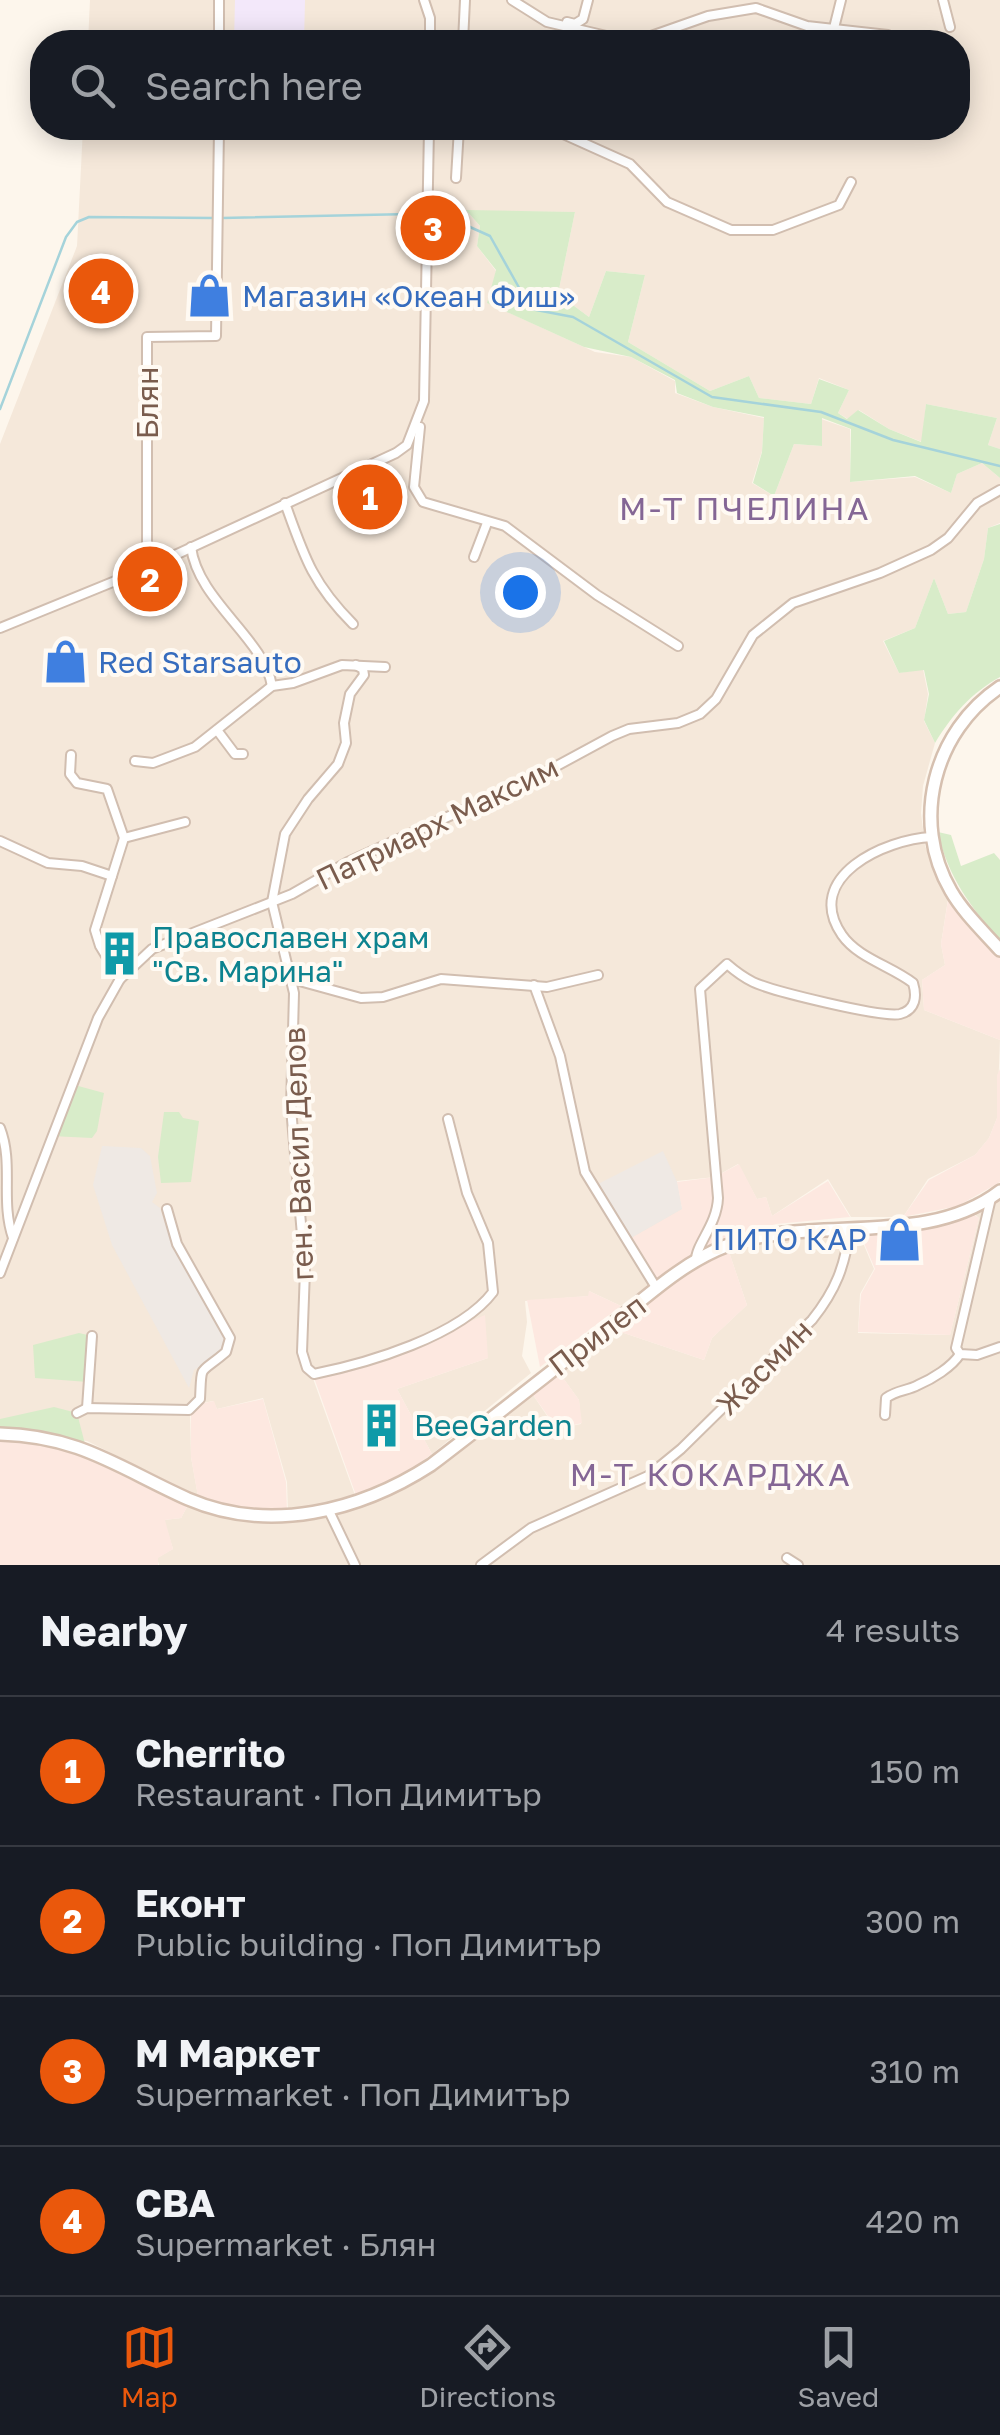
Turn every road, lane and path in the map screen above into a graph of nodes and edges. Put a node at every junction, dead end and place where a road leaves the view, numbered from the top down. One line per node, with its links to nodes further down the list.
1 (219, 0): 11 (street)
2 (424, 0): 12 (street)
3 (465, 0): 13 (street)
4 (512, 0): 8 (street)
5 (588, 0): 8 (street)
6 (841, 0): 10 (street)
7 (943, 0): 9 (street)
8 (557, 24): 14 (street)
9 (950, 27)
10 (834, 28): 15 (street); 16 (street)
11 (219, 30)
12 (430, 30)
13 (464, 30)
14 (582, 30)
15 (672, 30)
16 (849, 30)
17 (220, 140): 29 (street, Блян)
18 (429, 140): 23 (street)
19 (458, 140): 21 (street)
20 (577, 140): 22 (street)
21 (456, 178)
22 (851, 182)
23 (424, 401): 25 (street); 26 (street)
24 (1000, 490): 46 (street, Патриарх Максим)
25 (285, 503): 27 (street); 30 (street)
26 (487, 522): 28 (street); 32 (street)
27 (191, 548): 29 (street); 35 (street)
28 (474, 557)
29 (147, 568): 31 (street)
30 (353, 624)
31 (0, 628)
32 (678, 646)
33 (356, 665): 34 (street); 35 (street); 46 (street, ген. Васил Делов)
34 (385, 668)
35 (272, 686): 37 (street)
36 (1000, 687): 42 (street)
37 (216, 730): 38 (street); 40 (street)
38 (243, 754)
39 (71, 755): 43 (street)
40 (134, 761)
41 (186, 822): 43 (street)
42 (932, 837): 47 (street); 58 (street)
43 (124, 838): 45 (street)
44 (0, 841): 45 (street)
45 (112, 876): 49 (street)
46 (272, 902): 49 (street, Патриарх Максим); 50 (street, ген. Васил Делов)
47 (1000, 950)
48 (598, 975): 51 (street)
49 (120, 979): 57 (street, Патриарх Максим)
50 (292, 979): 51 (street); 52 (street, ген. Васил Делов)
51 (534, 984): 60 (street)
52 (448, 1119)
53 (0, 1128): 57 (street)
54 (996, 1194): 56 (street, Прилеп); 63 (street)
55 (168, 1209): 64 (street)
56 (850, 1228): 58 (street, Прилеп); 71 (street, Жасмин)
57 (13, 1238): 59 (street, Патриарх Максим)
58 (696, 1260): 60 (street, Прилеп)
59 (0, 1273)
60 (656, 1290): 68 (street, Прилеп)
61 (92, 1336): 64 (street)
62 (1000, 1347): 63 (street)
63 (960, 1354): 66 (street)
64 (86, 1408): 65 (street)
65 (77, 1412)
66 (885, 1415)
67 (0, 1434): 68 (street, Прилеп)
68 (330, 1510): 70 (street)
69 (786, 1558): 72 (street)
70 (355, 1565)
71 (481, 1565)
72 (798, 1565)

